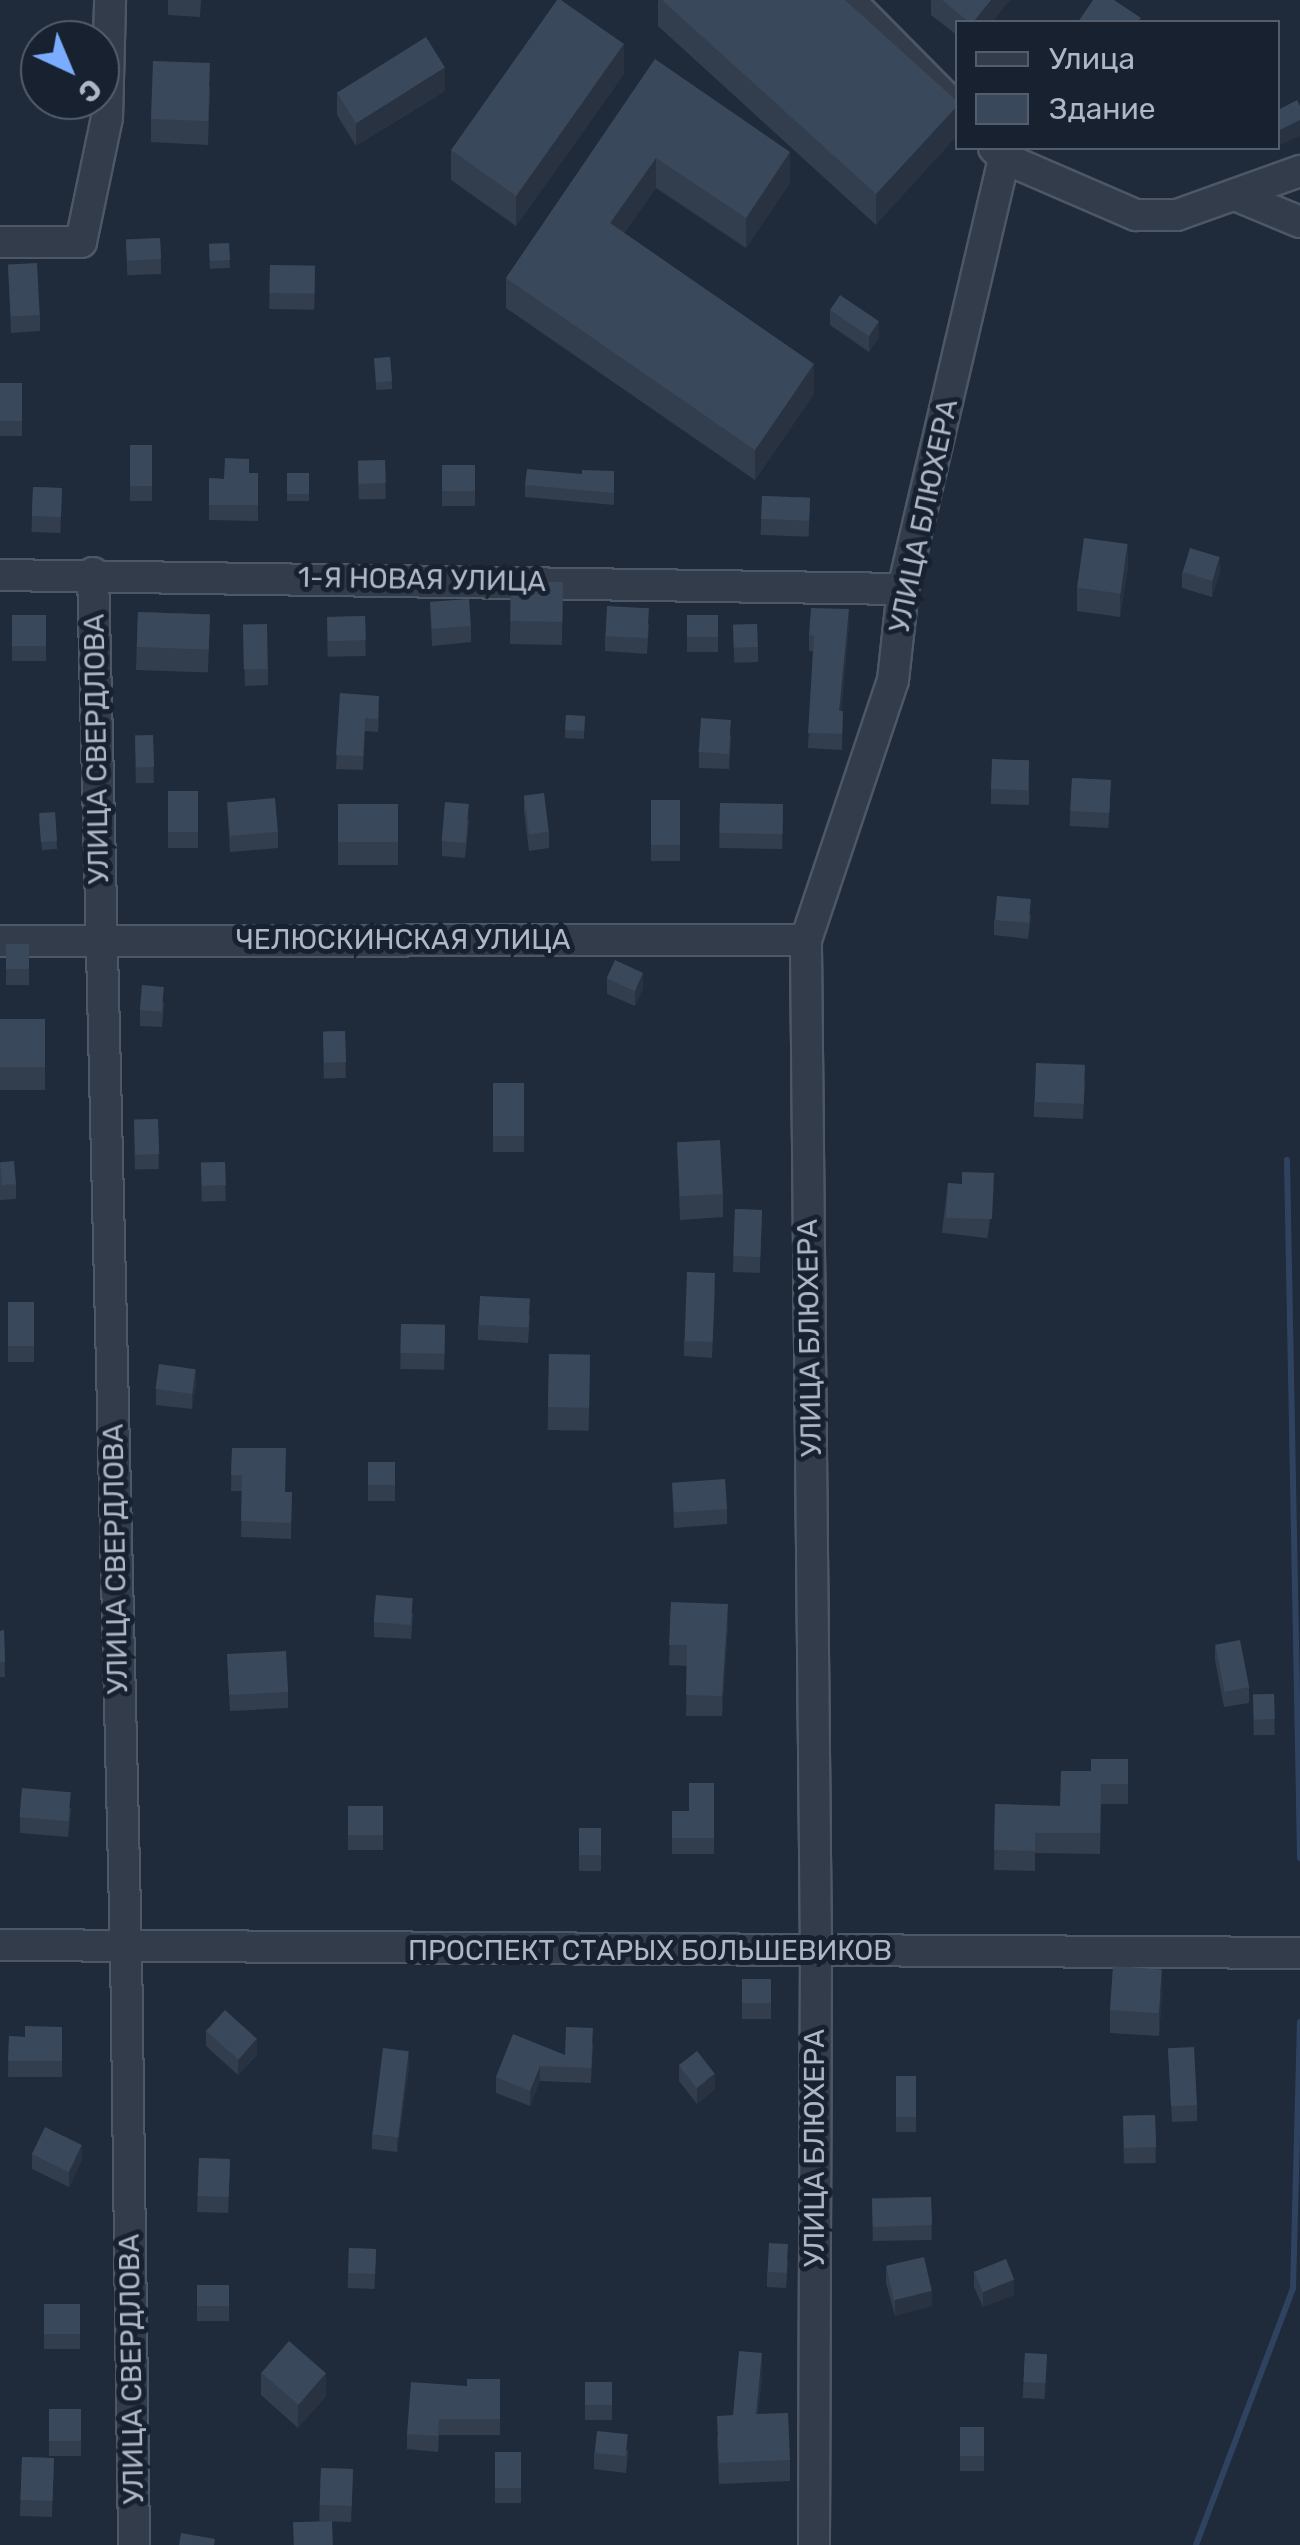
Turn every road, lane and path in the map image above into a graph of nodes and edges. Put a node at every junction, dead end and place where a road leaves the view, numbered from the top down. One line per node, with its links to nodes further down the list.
1 (110, 0): 8 (street)
2 (849, 0): 3 (street)
3 (955, 107)
4 (999, 153): 6 (street); 11 (street, УЛИЦА БЛЮХЕРА)
5 (1300, 170): 6 (street)
6 (1234, 195): 7 (street)
7 (1300, 222)
8 (0, 242)
9 (93, 574): 10 (street, 1-Я НОВАЯ УЛИЦА); 11 (street, 1-Я НОВАЯ УЛИЦА); 12 (street, УЛИЦА СВЕРДЛОВА)
10 (0, 575)
11 (903, 588): 13 (street, УЛИЦА БЛЮХЕРА)
12 (101, 940): 13 (street, ЧЕЛЮСКИНСКАЯ УЛИЦА); 14 (street, ЧЕЛЮСКИНСКАЯ УЛИЦА); 16 (street, УЛИЦА СВЕРДЛОВА)
13 (806, 940): 17 (street, УЛИЦА БЛЮХЕРА)
14 (0, 941)
15 (0, 1945): 16 (street, ПРОСПЕКТ СТАРЫХ БОЛЬШЕВИКОВ)
16 (126, 1948): 17 (street, ПРОСПЕКТ СТАРЫХ БОЛЬШЕВИКОВ); 19 (street, УЛИЦА СВЕРДЛОВА)
17 (816, 1952): 18 (street, ПРОСПЕКТ СТАРЫХ БОЛЬШЕВИКОВ); 20 (street, УЛИЦА БЛЮХЕРА)
18 (1299, 1953)
19 (134, 2545)
20 (814, 2545)

